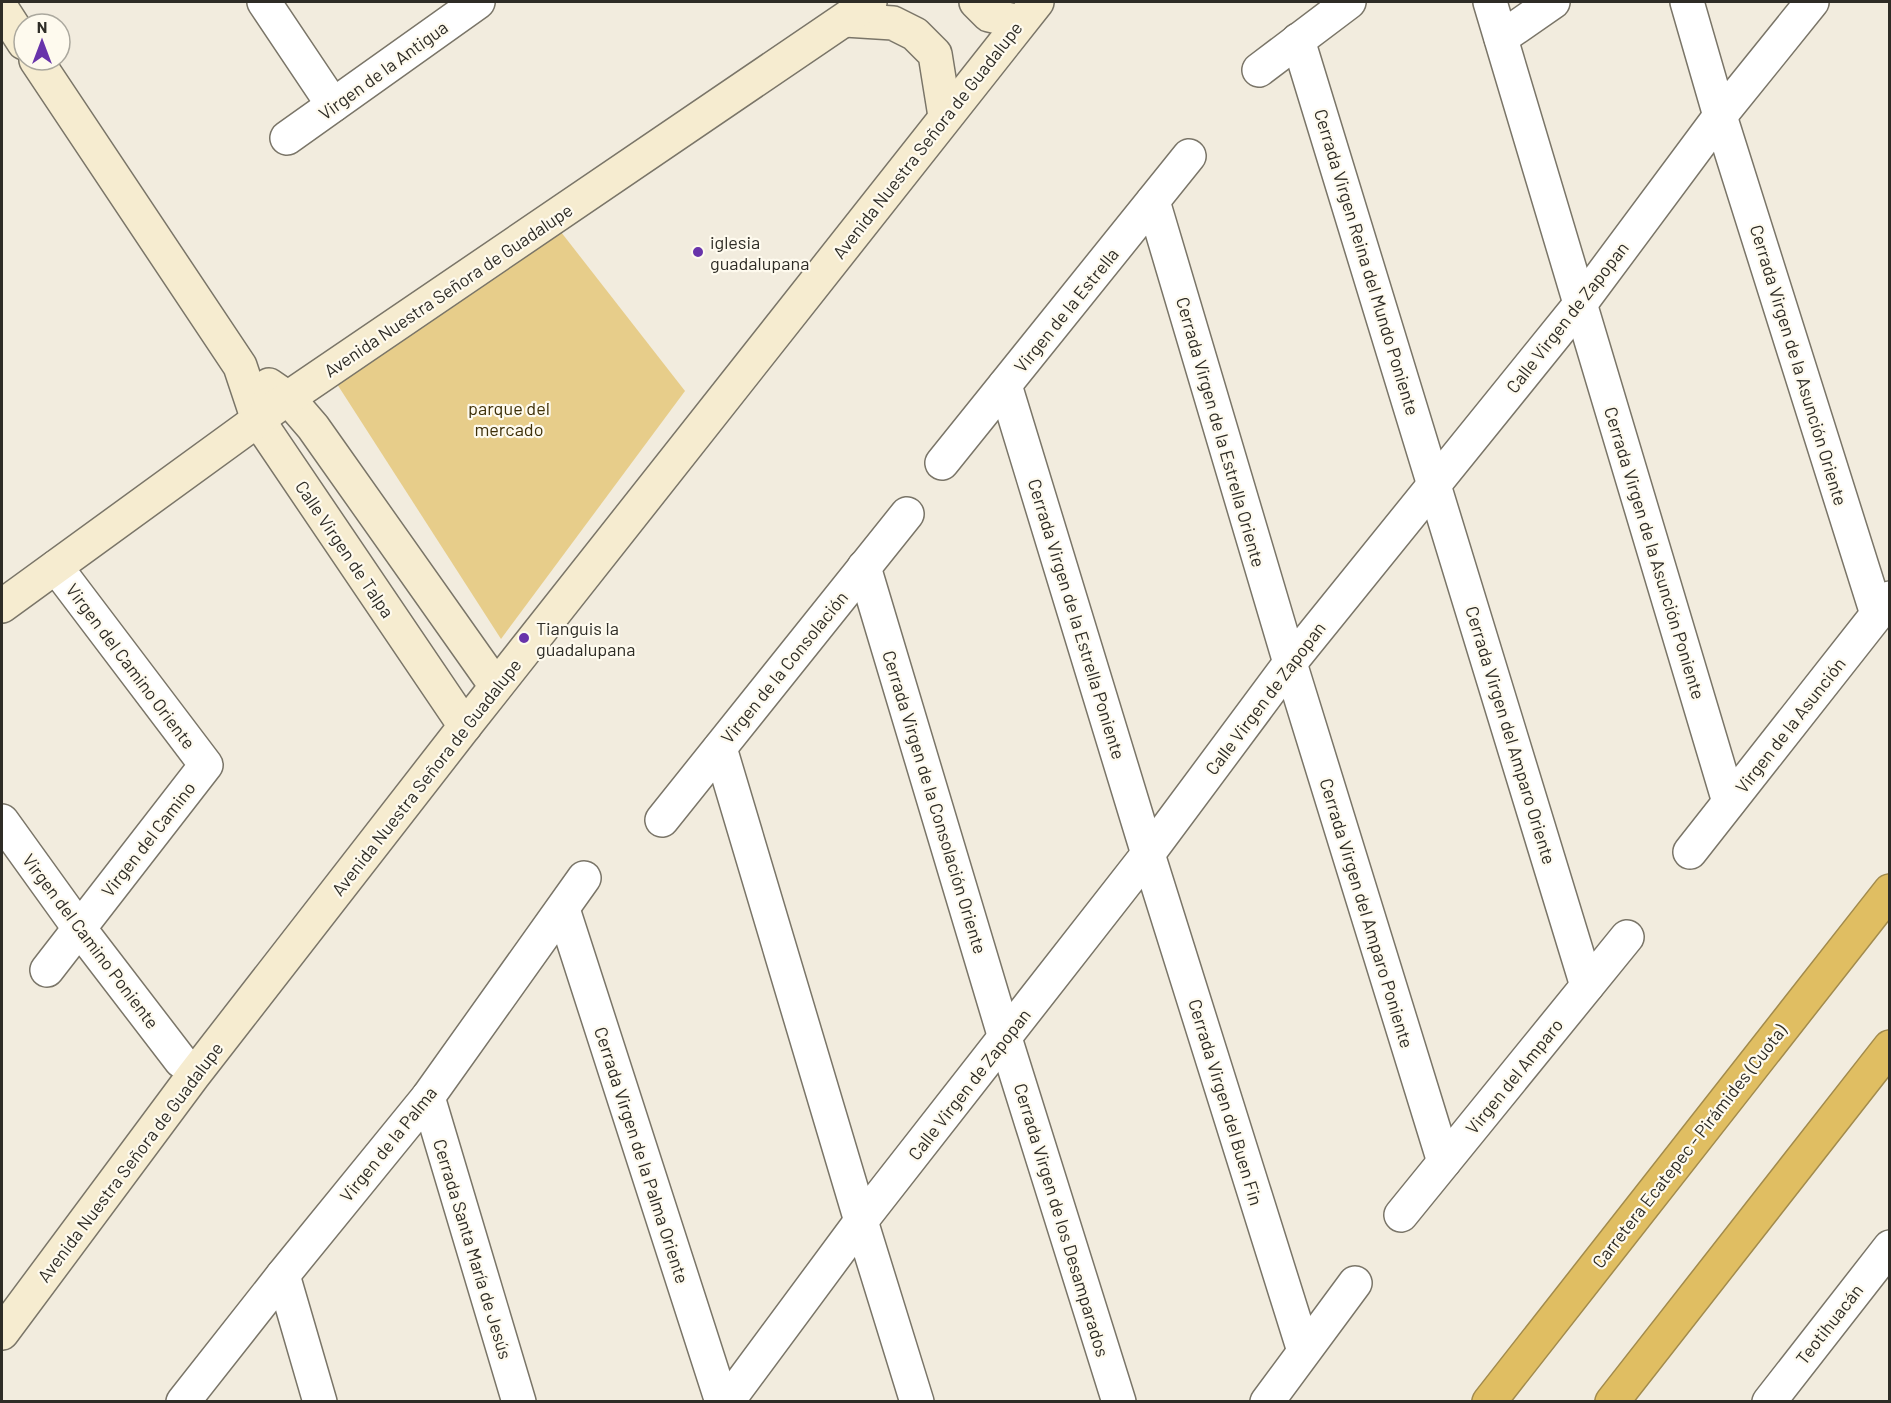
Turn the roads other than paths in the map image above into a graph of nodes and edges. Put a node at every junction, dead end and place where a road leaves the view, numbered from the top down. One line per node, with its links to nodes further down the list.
1 (264, 2): 17 (street)
2 (478, 2): 17 (street, Virgen de la Antigua)
3 (976, 2): 11 (street)
4 (1349, 2): 14 (street)
5 (1490, 2): 13 (street, Cerrada Virgen de la Asunción Poniente)
6 (1553, 2): 13 (street)
7 (1687, 2): 19 (street, Cerrada Virgen de la Asunción Oriente)
8 (1812, 2): 19 (street, Calle Virgen de Zapopan)
9 (2, 9): 12 (street)
10 (857, 11): 18 (street); 26 (street, Avenida Nuestra Señora de Guadalupe)
11 (1028, 12): 18 (street, Avenida Nuestra Señora de Guadalupe)
12 (12, 24)
13 (1501, 38): 23 (street, Cerrada Virgen de la Asunción Poniente)
14 (1298, 40): 15 (street); 29 (street, Cerrada Virgen Reina del Mundo Poniente)
15 (1259, 70)
16 (44, 72): 24 (street, Calle Virgen de Talpa)
17 (333, 105): 20 (street, Virgen de la Antigua)
18 (945, 116): 36 (street, Avenida Nuestra Señora de Guadalupe)
19 (1720, 116): 23 (street, Calle Virgen de Zapopan); 34 (street, Cerrada Virgen de la Asunción Oriente)
20 (287, 138)
21 (1189, 156): 22 (street, Virgen de la Estrella)
22 (1153, 201): 25 (street, Virgen de la Estrella); 35 (street, Cerrada Virgen de la Estrella Oriente)
23 (1581, 303): 29 (street, Calle Virgen de Zapopan); 40 (street, Cerrada Virgen de la Asunción Poniente)
24 (240, 366): 26 (street, Calle Virgen de Talpa); 27 (street, Calle Virgen de Talpa)
25 (1005, 385): 28 (street, Virgen de la Estrella); 44 (street, Cerrada Virgen de la Estrella Poniente)
26 (288, 398): 27 (street, Avenida Nuestra Señora de Guadalupe); 36 (street, Calle Virgen de Talpa)
27 (258, 420): 31 (street, Avenida Nuestra Señora de Guadalupe); 37 (street, Calle Virgen de Talpa)
28 (942, 463)
29 (1435, 485): 35 (street, Calle Virgen de Zapopan); 51 (street, Cerrada Virgen del Amparo Oriente)
30 (907, 513): 32 (street, Virgen de la Consolación)
31 (56, 567): 33 (street, Avenida Nuestra Señora de Guadalupe); 39 (street, Virgen del Camino Oriente)
32 (864, 567): 38 (street, Virgen de la Consolación); 52 (street, Cerrada Virgen de la Consolación Oriente)
33 (2, 606)
34 (1883, 606): 40 (street, Virgen de la Asunción)
35 (1290, 663): 44 (street, Calle Virgen de Zapopan); 56 (street, Cerrada Virgen del Amparo Poniente)
36 (496, 686): 37 (street, Avenida Nuestra Señora de Guadalupe)
37 (465, 726): 62 (street, Avenida Nuestra Señora de Guadalupe)
38 (720, 748): 41 (street, Virgen de la Consolación); 58 (street)
39 (206, 765): 48 (street, Virgen del Camino)
40 (1729, 802): 43 (street, Virgen de la Asunción)
41 (662, 820)
42 (2, 821): 48 (street, Virgen del Camino Poniente)
43 (1690, 852)
44 (1148, 854): 52 (street, Calle Virgen de Zapopan); 63 (street, Cerrada Virgen del Buen Fin)
45 (584, 878): 47 (street, Virgen de la Palma)
46 (1890, 891): 72 (highway, Carretera Ecatepec - Pirámides (Cuota))
47 (563, 909): 55 (street, Virgen de la Palma); 67 (street, Cerrada Virgen de la Palma Oriente)
48 (79, 928): 50 (street, Virgen del Camino); 54 (street, Virgen del Camino Poniente)
49 (1627, 938): 51 (street, Virgen del Amparo)
50 (46, 970)
51 (1587, 986): 56 (street, Virgen del Amparo)
52 (1005, 1038): 58 (street, Calle Virgen de Zapopan); 70 (street, Cerrada Virgen de los Desamparados)
53 (1890, 1047): 73 (highway)
54 (182, 1061)
55 (428, 1097): 60 (street, Virgen de la Palma); 66 (street, Cerrada Santa María de Jesús)
56 (1444, 1162): 57 (street, Virgen del Amparo)
57 (1401, 1215)
58 (861, 1221): 68 (street, Calle Virgen de Zapopan); 69 (street)
59 (1890, 1247): 74 (street, Teotihuacán)
60 (283, 1275): 64 (street, Virgen de la Palma); 65 (street)
61 (1355, 1283): 63 (street)
62 (2, 1333)
63 (1304, 1351): 71 (street)
64 (183, 1401)
65 (320, 1401)
66 (519, 1401)
67 (722, 1401)
68 (727, 1401)
69 (917, 1401)
70 (1119, 1401)
71 (1267, 1401)
72 (1489, 1401)
73 (1612, 1401)
74 (1769, 1401)

